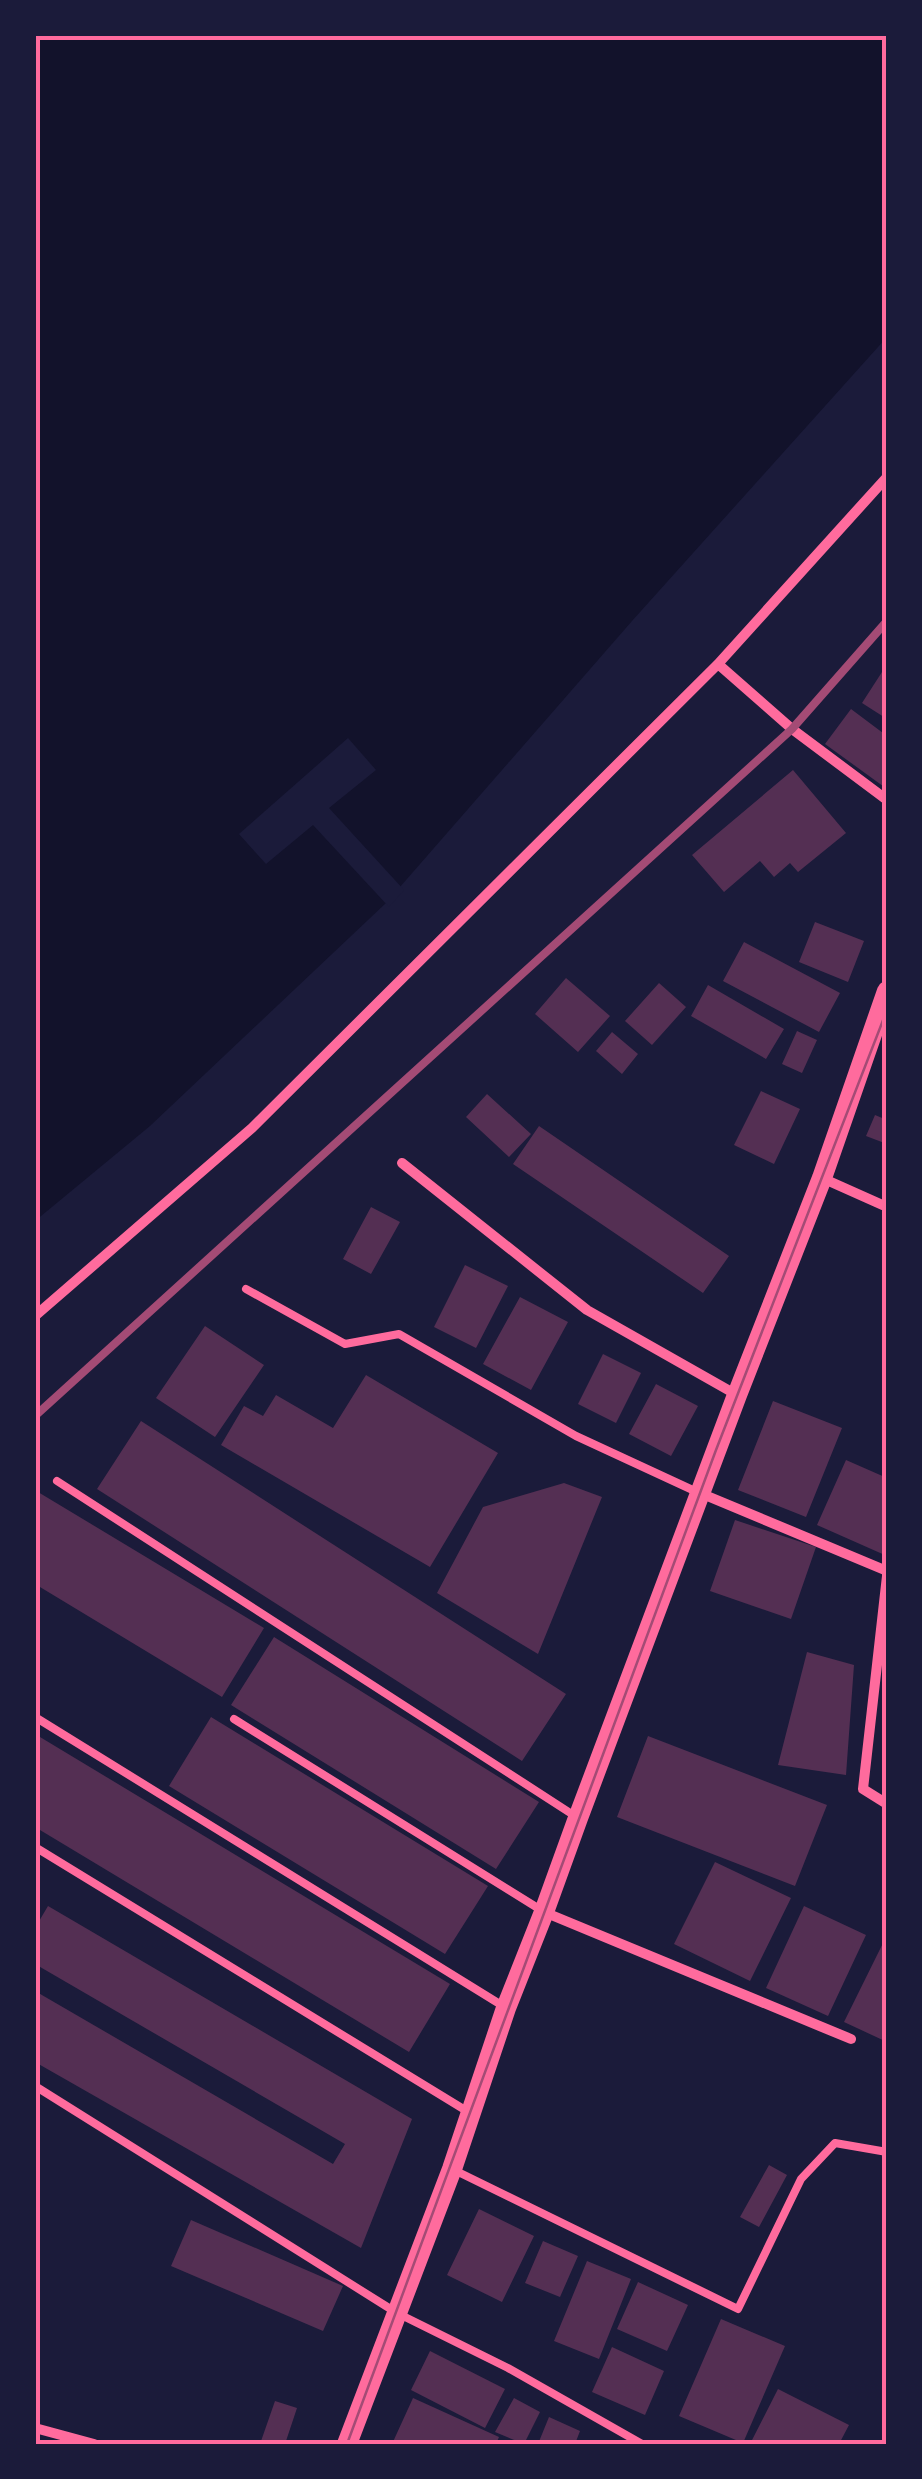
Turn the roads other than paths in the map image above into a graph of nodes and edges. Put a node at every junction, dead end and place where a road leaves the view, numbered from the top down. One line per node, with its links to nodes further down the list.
1 (887, 477): 2 (street)
2 (718, 664): 3 (street); 9 (street)
3 (887, 800)
4 (887, 991): 6 (main road)
5 (402, 1163): 10 (street)
6 (822, 1178): 7 (street); 10 (main road)
7 (887, 1207)
8 (246, 1290): 12 (lane)
9 (35, 1316)
10 (737, 1395): 12 (main road)
11 (58, 1481): 17 (lane)
12 (700, 1493): 13 (street); 17 (main road)
13 (887, 1574): 16 (street)
14 (35, 1716): 20 (lane)
15 (234, 1720): 19 (lane)
16 (887, 1804)
17 (578, 1818): 19 (main road)
18 (35, 1847): 23 (lane)
19 (544, 1912): 20 (main road); 21 (street)
20 (506, 2008): 23 (main road)
21 (851, 2039)
22 (35, 2086): 26 (lane)
23 (470, 2113): 25 (main road)
24 (887, 2152): 25 (lane)
25 (452, 2169): 26 (main road)
26 (397, 2312): 30 (main road); 31 (lane)
27 (35, 2428): 28 (street)
28 (54, 2438): 29 (street)
29 (94, 2444)
30 (347, 2444)
31 (642, 2444)

